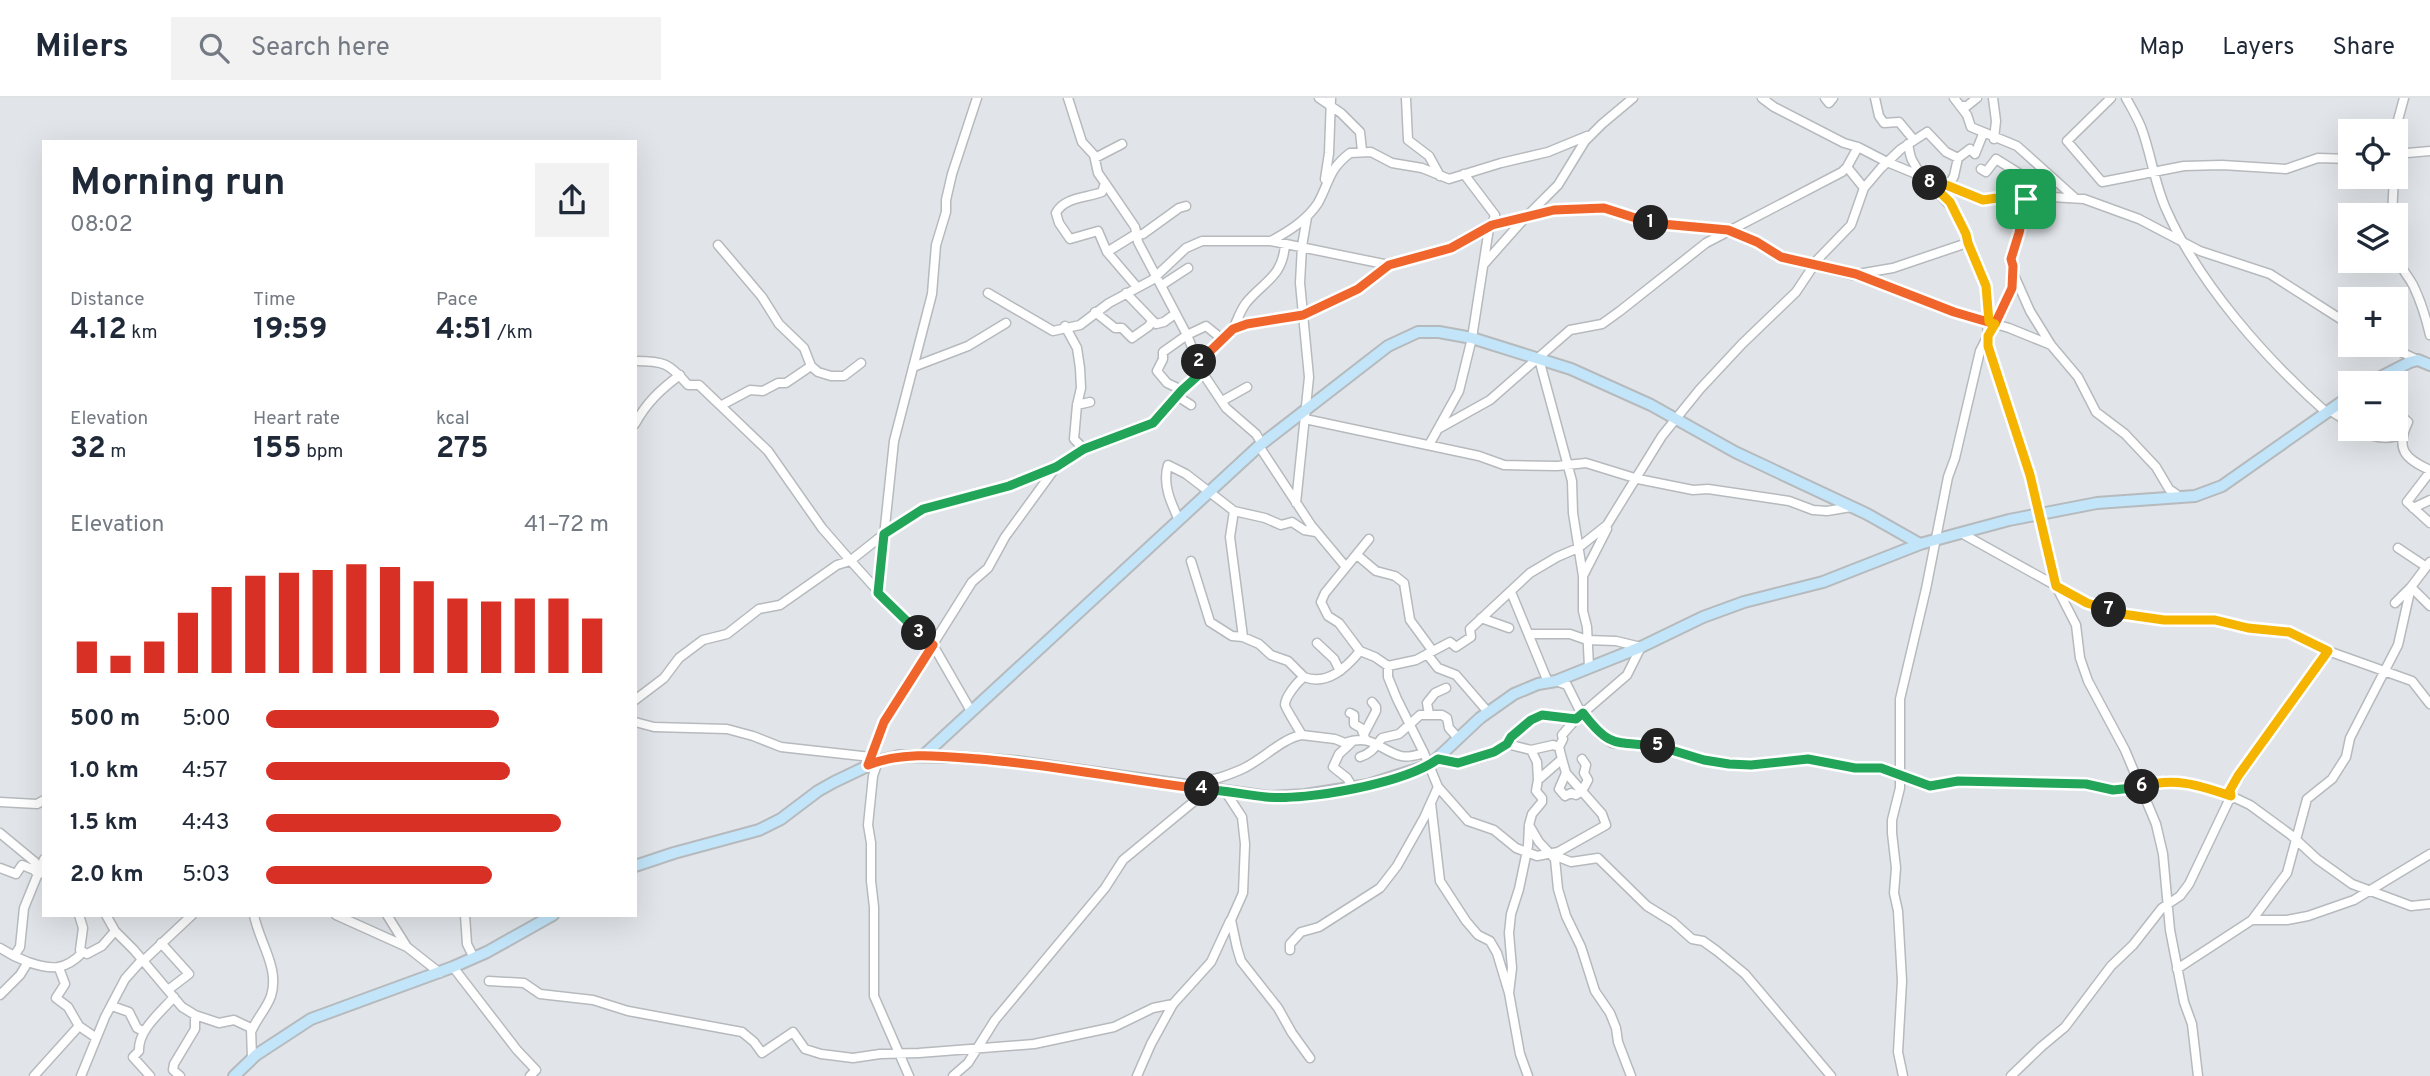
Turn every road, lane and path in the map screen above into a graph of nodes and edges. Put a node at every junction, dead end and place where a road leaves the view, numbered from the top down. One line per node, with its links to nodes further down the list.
1 (977, 98): 91 (street)
2 (1068, 98): 27 (street)
3 (1319, 98): 15 (street)
4 (1406, 98): 36 (street)
5 (1633, 98): 18 (street)
6 (1762, 98): 23 (street)
7 (1825, 98): 8 (street)
8 (1833, 98)
9 (1875, 98): 21 (street)
10 (1977, 98): 16 (street)
11 (1993, 98): 20 (street)
12 (2111, 98): 34 (street)
13 (2126, 98): 34 (street)
14 (2404, 98): 17 (street)
15 (1331, 102): 24 (street); 42 (street)
16 (1957, 102): 19 (street)
17 (2398, 119)
18 (1593, 133): 35 (street); 47 (street)
19 (1983, 134): 20 (street); 28 (street)
20 (1994, 139): 33 (street)
21 (1911, 142): 28 (street); 30 (street); 37 (street)
22 (1122, 144): 27 (street)
23 (1858, 147): 30 (street); 31 (street)
24 (1362, 151): 36 (street); 42 (street)
25 (2430, 151): 26 (street)
26 (2408, 153)
27 (1094, 158): 39 (street)
28 (1958, 158): 40 (street)
29 (2338, 159): 34 (street)
30 (1887, 162): 37 (street); 41 (street)
31 (1847, 167): 41 (street); 49 (street)
32 (1981, 169): 38 (street)
33 (2045, 170): 38 (street); 44 (street)
34 (2152, 171): 53 (street)
35 (1464, 174): 36 (street); 48 (street)
36 (1440, 176)
37 (1924, 176): 40 (street); 52 (street)
38 (2039, 182): 43 (street)
39 (1104, 183): 50 (street); 57 (street)
40 (1948, 187): 43 (street)
41 (1864, 188): 60 (street)
42 (1322, 192): 46 (street)
43 (2031, 197): 44 (street); 62 (street)
44 (2075, 198): 53 (street)
45 (1186, 206): 50 (street)
46 (1308, 215): 51 (street); 56 (street)
47 (1524, 219): 48 (street); 49 (street); 58 (street)
48 (1491, 226): 58 (street); 59 (street)
49 (1728, 230): 60 (street); 85 (street)
50 (1137, 234): 57 (street); 65 (street)
51 (1271, 241): 54 (street); 65 (street)
52 (1968, 243): 64 (street); 75 (street)
53 (2182, 243): 72 (street); 103 (street)
54 (1285, 244): 56 (street); 77 (street)
55 (718, 245): 90 (street)
56 (1302, 246): 59 (street); 71 (street)
57 (1107, 252): 66 (street)
58 (1484, 264): 81 (street)
59 (1389, 265): 71 (street)
60 (1813, 266): 64 (street); 106 (street)
61 (1188, 268): 65 (street)
62 (2013, 272): 75 (street); 83 (street)
63 (2405, 273): 79 (street)
64 (1856, 274): 75 (street)
65 (1159, 280): 66 (street); 70 (street)
66 (1137, 287): 68 (street)
67 (988, 293): 76 (street)
68 (1126, 293): 69 (street); 73 (street)
69 (1095, 312): 73 (street); 76 (street)
70 (1175, 314): 73 (street); 78 (street)
71 (1303, 315): 77 (street); 104 (street)
72 (2338, 317)
73 (1152, 320)
74 (1006, 323): 91 (street)
75 (1992, 323): 80 (street); 83 (street)
76 (1065, 327): 100 (street)
77 (1233, 329): 82 (street)
78 (1187, 335): 82 (street); 92 (street); 96 (street)
79 (2430, 335)
80 (1988, 336): 125 (street); 132 (street)
81 (1472, 338): 85 (street); 104 (street); 108 (street)
82 (1222, 339): 92 (street)
83 (2051, 345): 118 (street)
84 (2408, 355): 86 (street)
85 (1538, 358): 106 (street); 108 (street); 113 (street)
86 (2418, 360): 89 (street); 93 (street)
87 (637, 361): 94 (street)
88 (862, 363): 90 (street)
89 (2430, 365)
90 (811, 366): 99 (street)
91 (913, 367): 130 (street)
92 (1200, 368): 96 (street); 97 (street)
93 (2391, 371)
94 (680, 375): 99 (street); 107 (street)
95 (1247, 387): 97 (street)
96 (1180, 393): 101 (street); 112 (street)
97 (1222, 401): 110 (street)
98 (1090, 402): 100 (street)
99 (722, 405): 137 (street)
100 (1077, 405): 112 (street)
101 (1191, 405)
102 (2338, 405): 103 (street)
103 (2329, 412): 105 (street); 118 (street)
104 (1305, 414): 110 (street); 111 (street); 120 (street)
105 (2338, 417)
106 (1676, 419): 116 (street); 121 (street)
107 (637, 420)
108 (1437, 429): 111 (street)
109 (2401, 441): 115 (street)
110 (1260, 445): 117 (street); 120 (street)
111 (1429, 445): 113 (street)
112 (1084, 449): 114 (street)
113 (1568, 465): 116 (street); 134 (street)
114 (1056, 467): 130 (street); 154 (street)
115 (2430, 471): 122 (street)
116 (1637, 478): 121 (street); 124 (street)
117 (1210, 492): 123 (street); 126 (street); 126 (street)
118 (2181, 498): 125 (street)
119 (2430, 500): 122 (street)
120 (1296, 503): 128 (street)
121 (1851, 507): 133 (street)
122 (2413, 508): 127 (street)
123 (1234, 511): 128 (street); 151 (street)
124 (1615, 514): 134 (street); 141 (street)
125 (2039, 514): 129 (street); 142 (street)
126 (1179, 520): 169 (street)
127 (2430, 523)
128 (1315, 532): 140 (street)
129 (1961, 533): 132 (street); 142 (street)
130 (884, 534): 137 (street); 145 (street)
131 (1369, 539): 136 (street)
132 (1935, 540): 133 (street); 192 (street)
133 (1920, 544): 155 (street)
134 (1578, 548): 141 (street); 144 (street)
135 (2398, 548): 139 (street)
136 (1357, 555): 140 (street); 158 (street)
137 (850, 561): 145 (street); 166 (street)
138 (1191, 561): 151 (street)
139 (2428, 564): 143 (street)
140 (1346, 567): 156 (street)
141 (1583, 576): 152 (street)
142 (2056, 586): 157 (street); 195 (street)
143 (2411, 587): 146 (street); 147 (street); 161 (street)
144 (1511, 592): 148 (street); 150 (street)
145 (878, 593): 154 (street)
146 (2395, 603)
147 (2430, 606)
148 (1481, 618): 149 (street); 158 (street)
149 (1509, 628)
150 (1530, 634): 152 (street); 164 (street)
151 (1243, 637): 163 (street)
152 (1587, 640): 155 (street); 160 (street)
153 (1317, 643): 162 (street)
154 (933, 645): 169 (street); 189 (street)
155 (1641, 647): 160 (street); 173 (street)
156 (1360, 651): 159 (street); 162 (street)
157 (2328, 651): 161 (street); 201 (street)
158 (1430, 652): 159 (street); 170 (street)
159 (1388, 666): 175 (street)
160 (1589, 667): 164 (street)
161 (2385, 670): 168 (street); 207 (street)
162 (1340, 671): 163 (street)
163 (1304, 677): 176 (street)
164 (1552, 682): 170 (street); 173 (street)
165 (1446, 688): 172 (street)
166 (637, 698)
167 (1372, 702): 177 (street)
168 (2430, 704)
169 (971, 711): 185 (street)
170 (1488, 712): 178 (street)
171 (1350, 713): 177 (street)
172 (1429, 714): 175 (street); 178 (street)
173 (1579, 716): 181 (street); 182 (street); 192 (street)
174 (637, 723): 189 (street)
175 (1410, 724): 180 (street); 184 (street)
176 (1302, 735): 179 (street); 194 (street)
177 (1365, 737): 179 (street); 180 (street)
178 (1458, 738): 190 (street)
179 (1353, 741): 196 (street)
180 (1377, 744): 184 (street); 186 (street)
181 (1507, 744): 183 (street); 190 (street)
182 (1559, 747): 183 (street); 187 (street)
183 (1531, 750): 193 (street)
184 (1424, 753): 190 (street)
185 (923, 756): 189 (street); 194 (street)
186 (1360, 757)
187 (1562, 759): 191 (street); 193 (street)
188 (1582, 759): 200 (street)
189 (872, 761): 211 (street); 253 (street)
190 (1434, 762): 196 (street); 197 (street)
191 (1566, 773): 200 (street); 200 (street)
192 (1899, 773): 195 (street); 268 (street)
193 (1538, 780): 205 (street)
194 (1186, 786): 198 (street)
195 (2141, 787): 201 (street); 215 (street)
196 (1353, 788): 199 (street)
197 (1438, 788): 204 (street); 208 (street)
198 (1209, 789): 199 (street); 252 (street)
199 (1225, 790): 225 (street)
200 (1582, 791): 209 (street)
201 (2231, 796): 207 (street); 215 (street)
202 (42, 801): 203 (street)
203 (0, 802)
204 (1431, 803): 231 (street); 242 (street)
205 (1530, 825): 208 (street); 209 (street)
206 (0, 833): 213 (street)
207 (2297, 840): 214 (street); 226 (street)
208 (1527, 854): 209 (street); 242 (street)
209 (1551, 854): 266 (street); 267 (street)
210 (2430, 854): 214 (street)
211 (637, 865)
212 (0, 868): 213 (street)
213 (39, 872): 233 (street)
214 (2369, 891): 216 (street); 226 (street)
215 (2167, 904): 239 (street); 269 (street)
216 (2430, 904)
217 (80, 917): 232 (street)
218 (109, 917): 227 (street)
219 (190, 917): 228 (street)
220 (255, 917): 249 (street)
221 (340, 917): 229 (street)
222 (388, 917): 229 (street)
223 (465, 917): 234 (street)
224 (549, 917): 234 (street)
225 (1230, 920): 245 (street); 254 (street)
226 (2252, 920): 239 (street)
227 (114, 931): 232 (street); 235 (street)
228 (161, 943): 235 (street); 243 (street)
229 (407, 947): 240 (street)
230 (0, 948): 233 (street)
231 (1290, 950)
232 (83, 951): 238 (street)
233 (14, 956): 236 (street)
234 (474, 958): 237 (street)
235 (143, 961): 243 (street); 246 (street)
236 (28, 962): 238 (street); 244 (street)
237 (453, 967): 240 (street); 261 (street)
238 (60, 968): 248 (street)
239 (2177, 969): 270 (street)
240 (440, 972): 255 (street)
241 (489, 981): 253 (street)
242 (1509, 993): 265 (street)
243 (171, 994): 247 (street); 250 (street)
244 (0, 995)
245 (1173, 1004): 252 (street); 264 (street)
246 (112, 1006): 250 (street); 251 (street)
247 (195, 1015): 249 (street); 256 (street)
248 (79, 1026): 251 (street); 257 (street)
249 (252, 1030): 255 (street)
250 (143, 1031): 259 (street)
251 (95, 1037): 258 (street)
252 (978, 1050): 253 (street); 263 (street)
253 (899, 1053): 262 (street)
254 (1310, 1058)
255 (251, 1059): 260 (street)
256 (174, 1074)
257 (34, 1076)
258 (81, 1076)
259 (150, 1076)
260 (234, 1076)
261 (530, 1076)
262 (909, 1076)
263 (953, 1076)
264 (1138, 1076)
265 (1528, 1076)
266 (1631, 1076)
267 (1831, 1076)
268 (1903, 1076)
269 (2011, 1076)
270 (2198, 1076)

